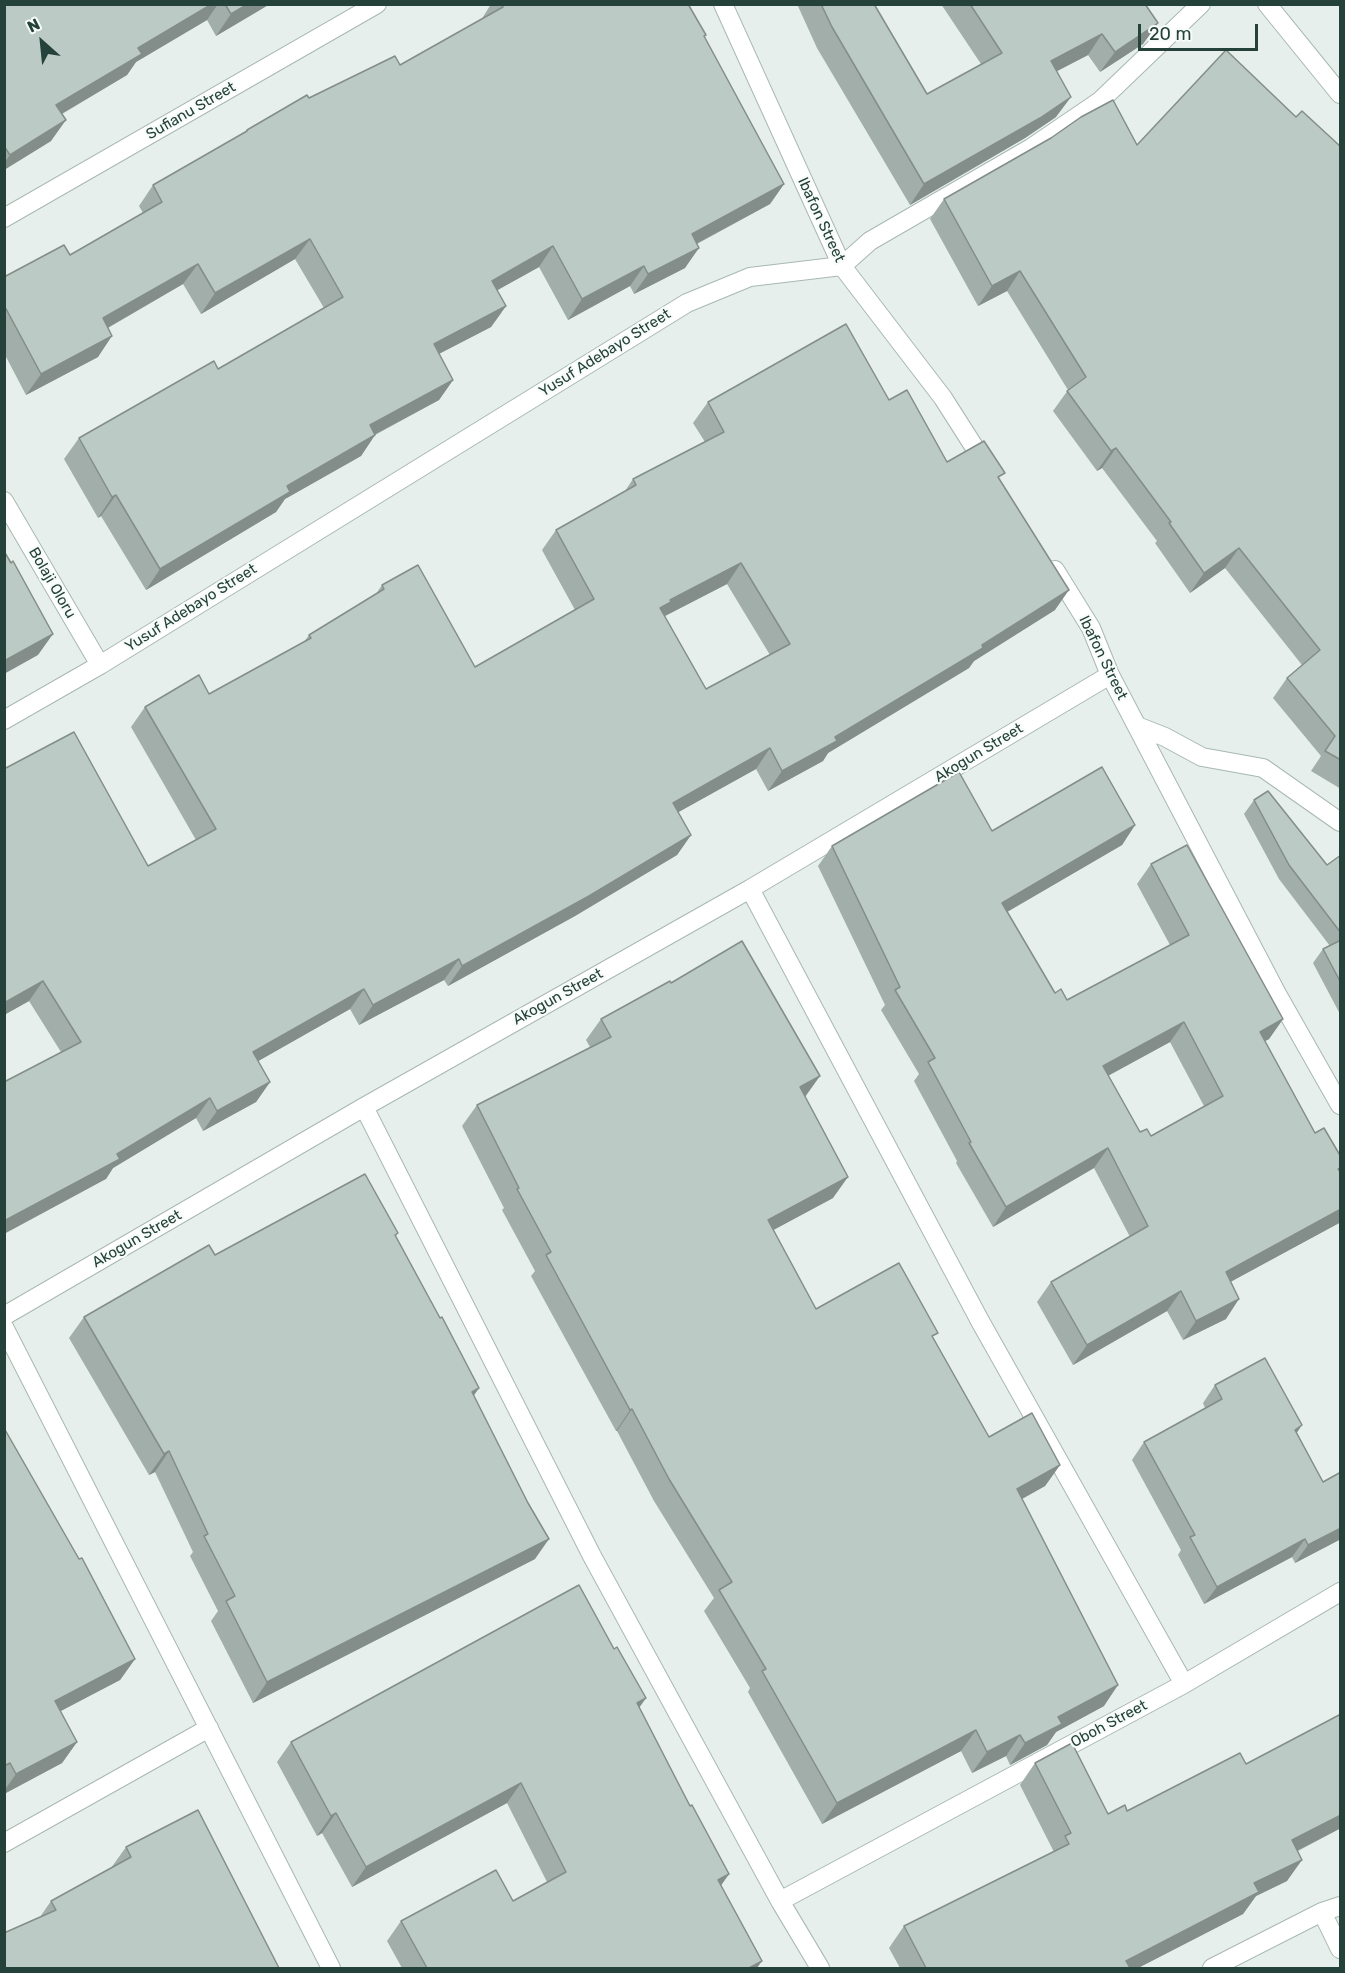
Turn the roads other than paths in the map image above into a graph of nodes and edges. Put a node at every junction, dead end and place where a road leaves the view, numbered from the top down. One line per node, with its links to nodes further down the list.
1 (377, 4): 6 (street, Sufianu Street)
2 (723, 4): 7 (street, Ibafon Street)
3 (1201, 4): 7 (street)
4 (1267, 4): 5 (street)
5 (1341, 94)
6 (4, 218)
7 (842, 266): 8 (street, Ibafon Street); 11 (street, Yusuf Adebayo Street)
8 (998, 482)
9 (4, 501): 11 (street, Bolaji Oloru)
10 (1044, 554): 12 (street, Ibafon Street)
11 (100, 665): 13 (street, Yusuf Adebayo Street)
12 (1110, 675): 14 (street, Ibafon Street); 16 (street, Akogun Street)
13 (4, 720)
14 (1137, 726): 15 (street); 17 (street, Ibafon Street)
15 (1341, 822)
16 (750, 889): 18 (street, Akogun Street); 22 (street)
17 (1341, 1105)
18 (364, 1107): 19 (street, Akogun Street); 25 (street)
19 (4, 1316)
20 (4, 1327): 23 (street)
21 (1341, 1592): 22 (street, Oboh Street)
22 (1184, 1684): 25 (street, Oboh Street)
23 (209, 1728): 24 (street); 29 (street)
24 (4, 1844)
25 (780, 1901): 30 (street)
26 (1341, 1906): 27 (street)
27 (1322, 1912): 28 (street); 31 (street)
28 (1341, 1948)
29 (331, 1968)
30 (820, 1968)
31 (1212, 1968)

